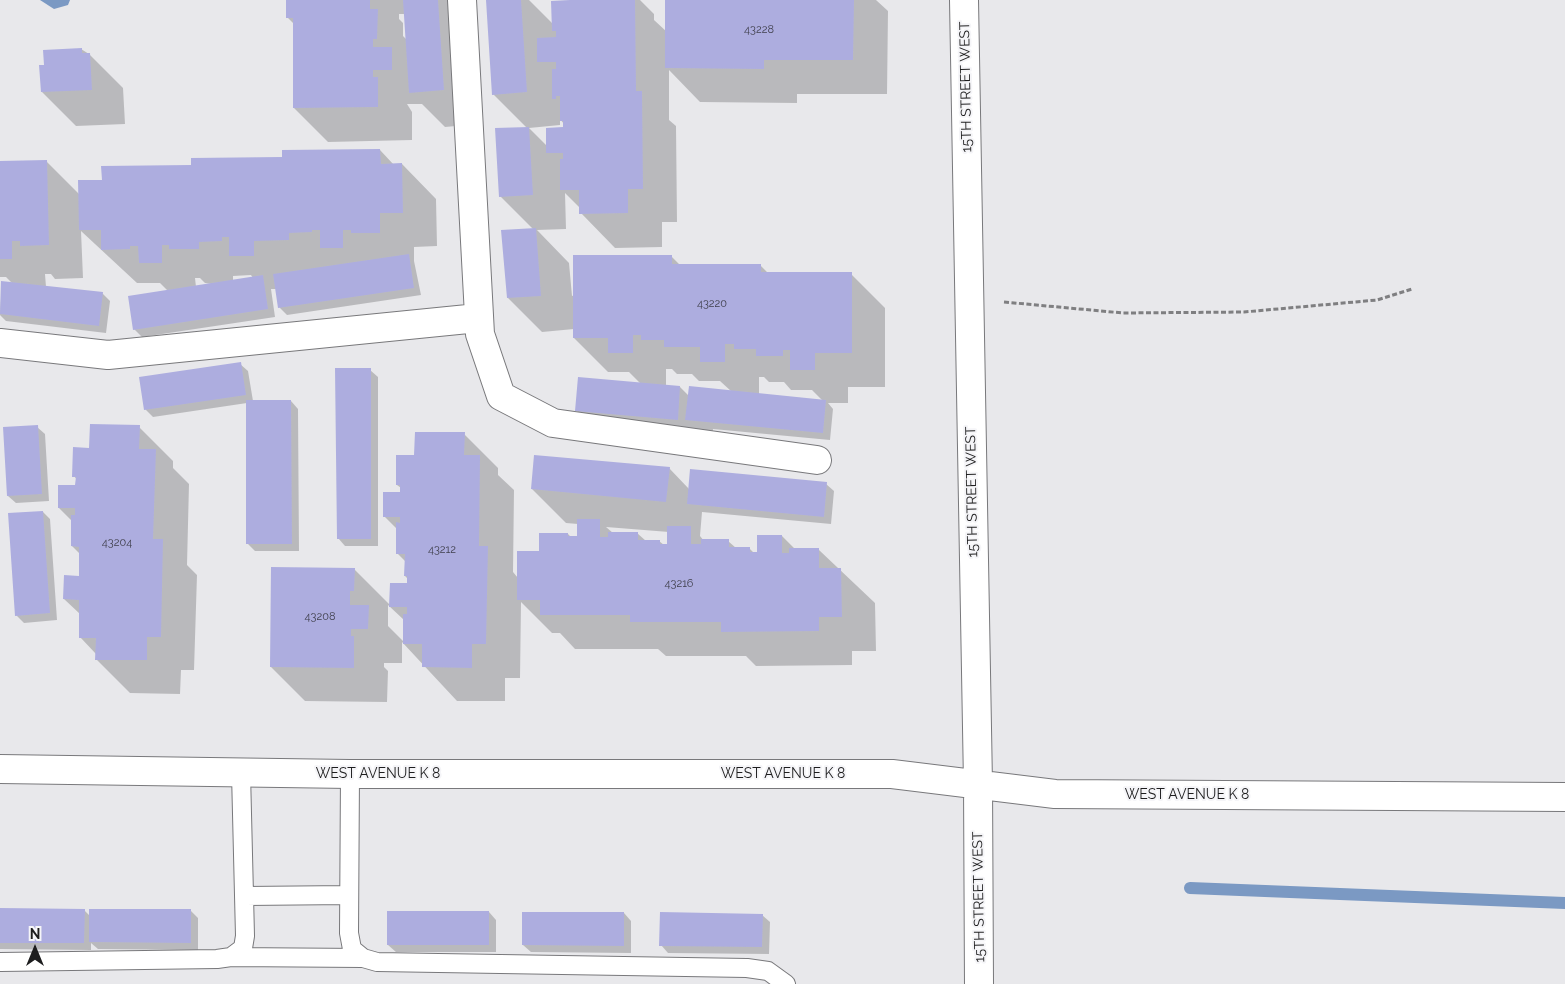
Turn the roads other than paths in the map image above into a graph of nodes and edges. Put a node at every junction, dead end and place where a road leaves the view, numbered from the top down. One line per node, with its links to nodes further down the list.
1 (462, 0): 3 (street)
2 (964, 0): 9 (street, 15TH STREET WEST)
3 (478, 318): 4 (street); 5 (street)
4 (0, 343)
5 (817, 460)
6 (0, 769): 7 (street, WEST AVENUE K 8)
7 (241, 773): 8 (street, WEST AVENUE K 8); 12 (lane)
8 (350, 774): 9 (street, WEST AVENUE K 8); 11 (lane)
9 (978, 783): 10 (street, WEST AVENUE K 8); 17 (street, 15TH STREET WEST)
10 (1565, 797)
11 (348, 895): 12 (lane); 14 (lane)
12 (245, 896): 13 (lane)
13 (230, 957): 14 (lane); 15 (lane)
14 (363, 958): 16 (lane)
15 (0, 962)
16 (786, 984)
17 (980, 984)

